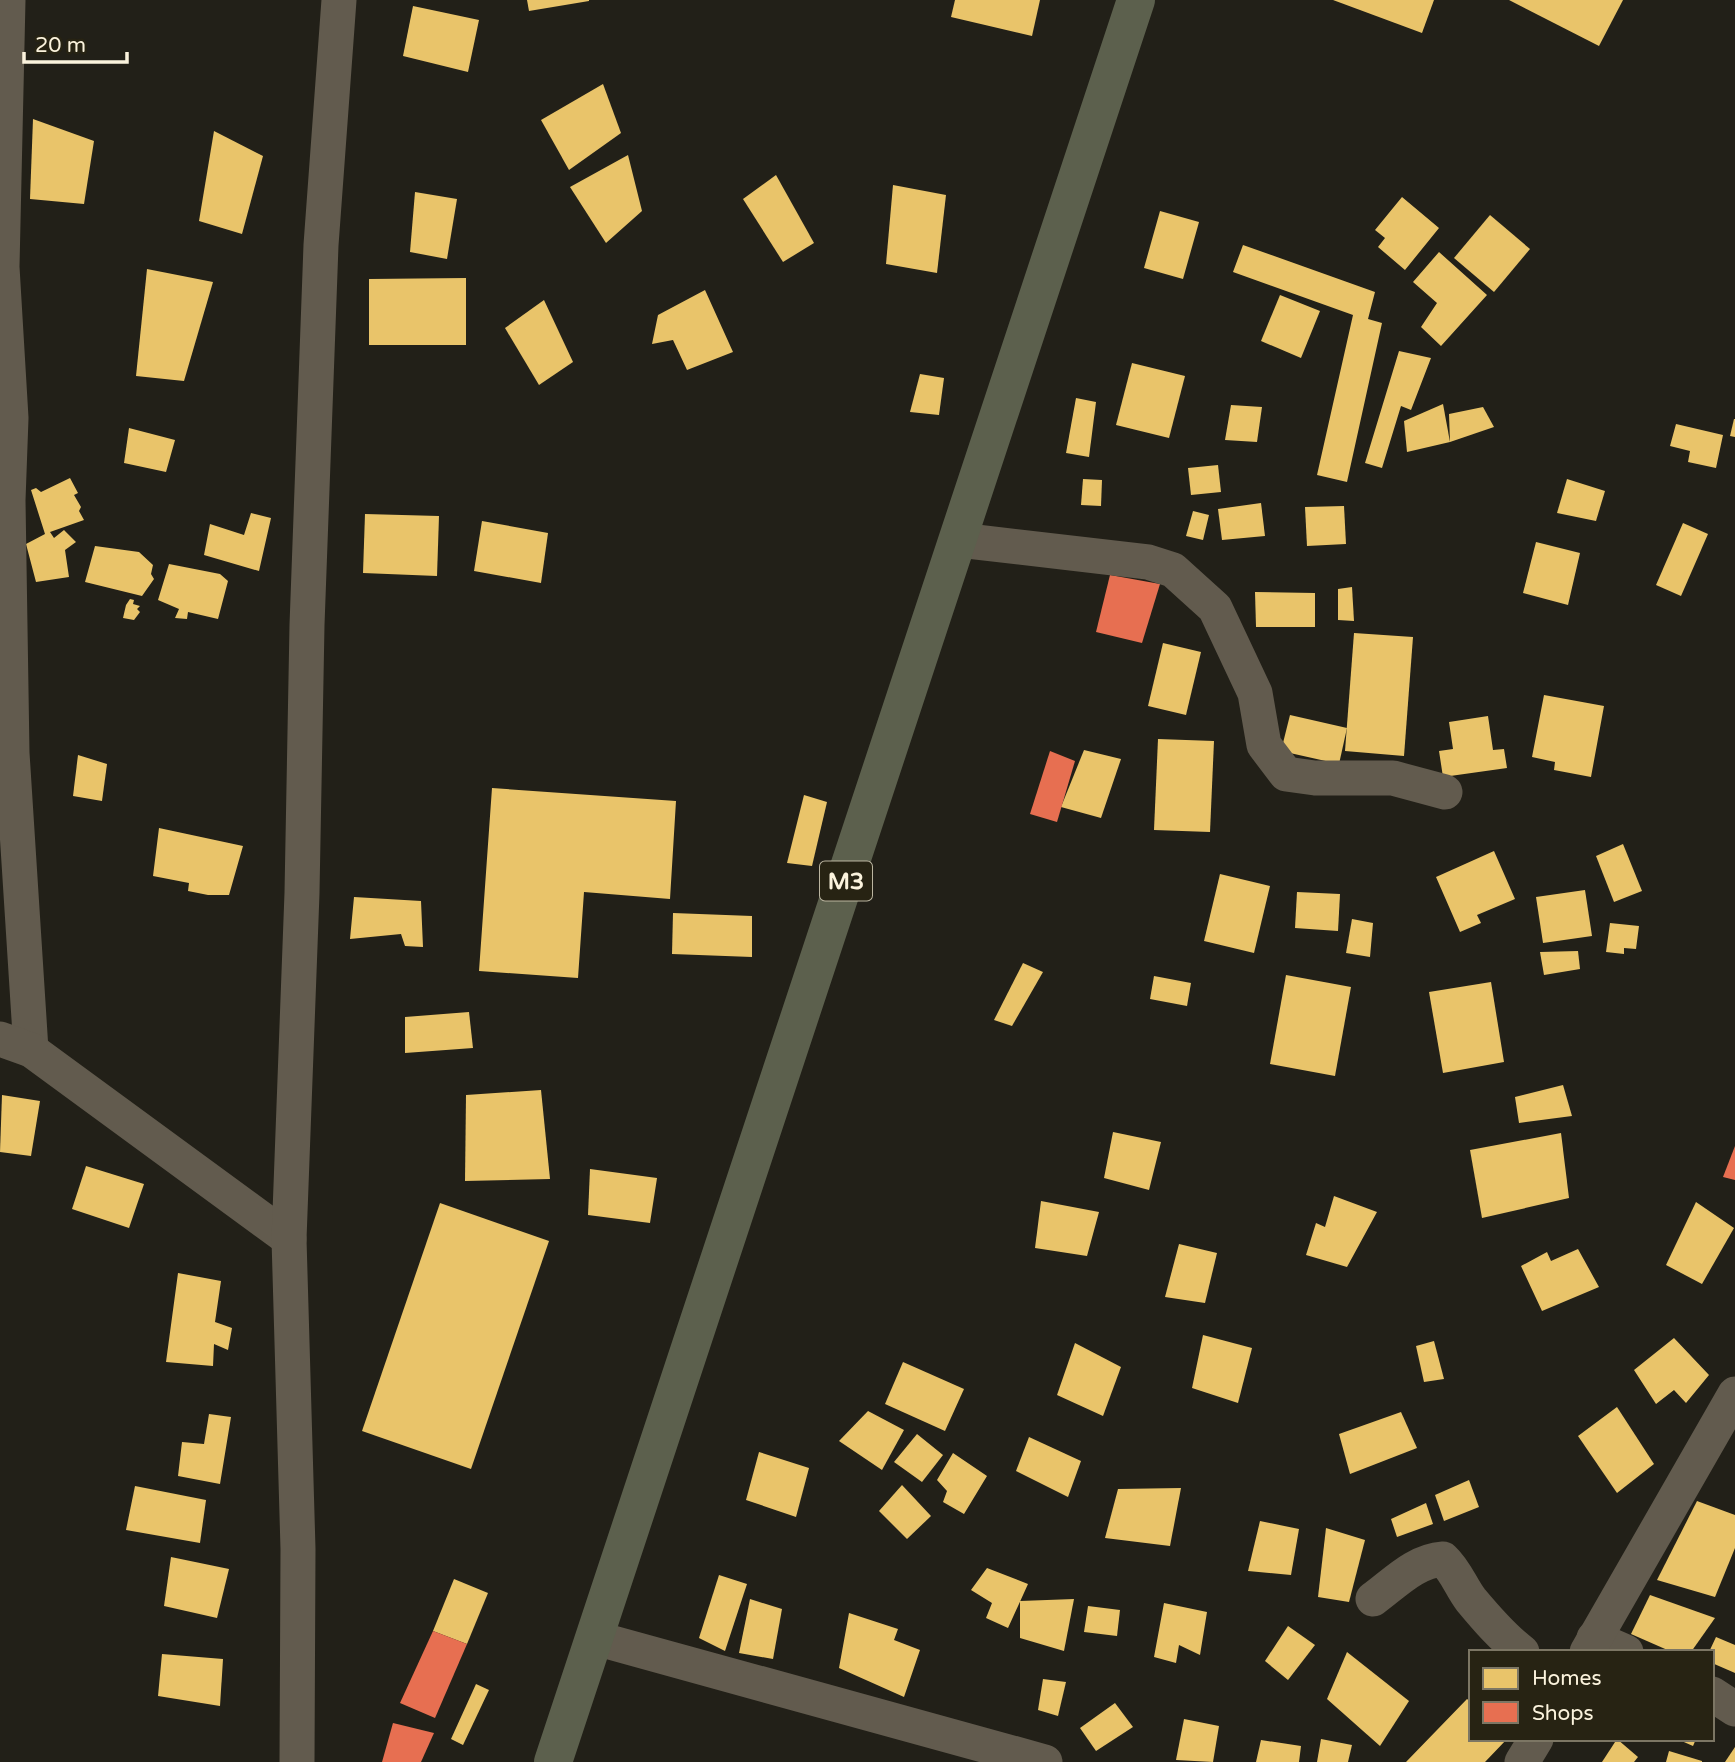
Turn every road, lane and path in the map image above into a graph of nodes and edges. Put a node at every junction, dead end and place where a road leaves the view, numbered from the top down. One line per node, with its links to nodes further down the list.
1 (8, 0): 6 (street)
2 (340, 0): 7 (street)
3 (1136, 0): 4 (highway, M3)
4 (959, 540): 5 (street); 10 (highway, M3)
5 (1445, 792)
6 (15, 1044): 7 (street)
7 (289, 1239): 17 (street)
8 (1735, 1394): 11 (street)
9 (1373, 1599): 12 (street)
10 (594, 1638): 18 (highway, M3); 19 (street)
11 (1590, 1645): 13 (street)
12 (1520, 1650)
13 (1616, 1650)
14 (1714, 1695): 15 (street)
15 (1735, 1709)
16 (1535, 1741): 20 (street)
17 (297, 1762)
18 (553, 1762)
19 (1045, 1762)
20 (1522, 1762)

